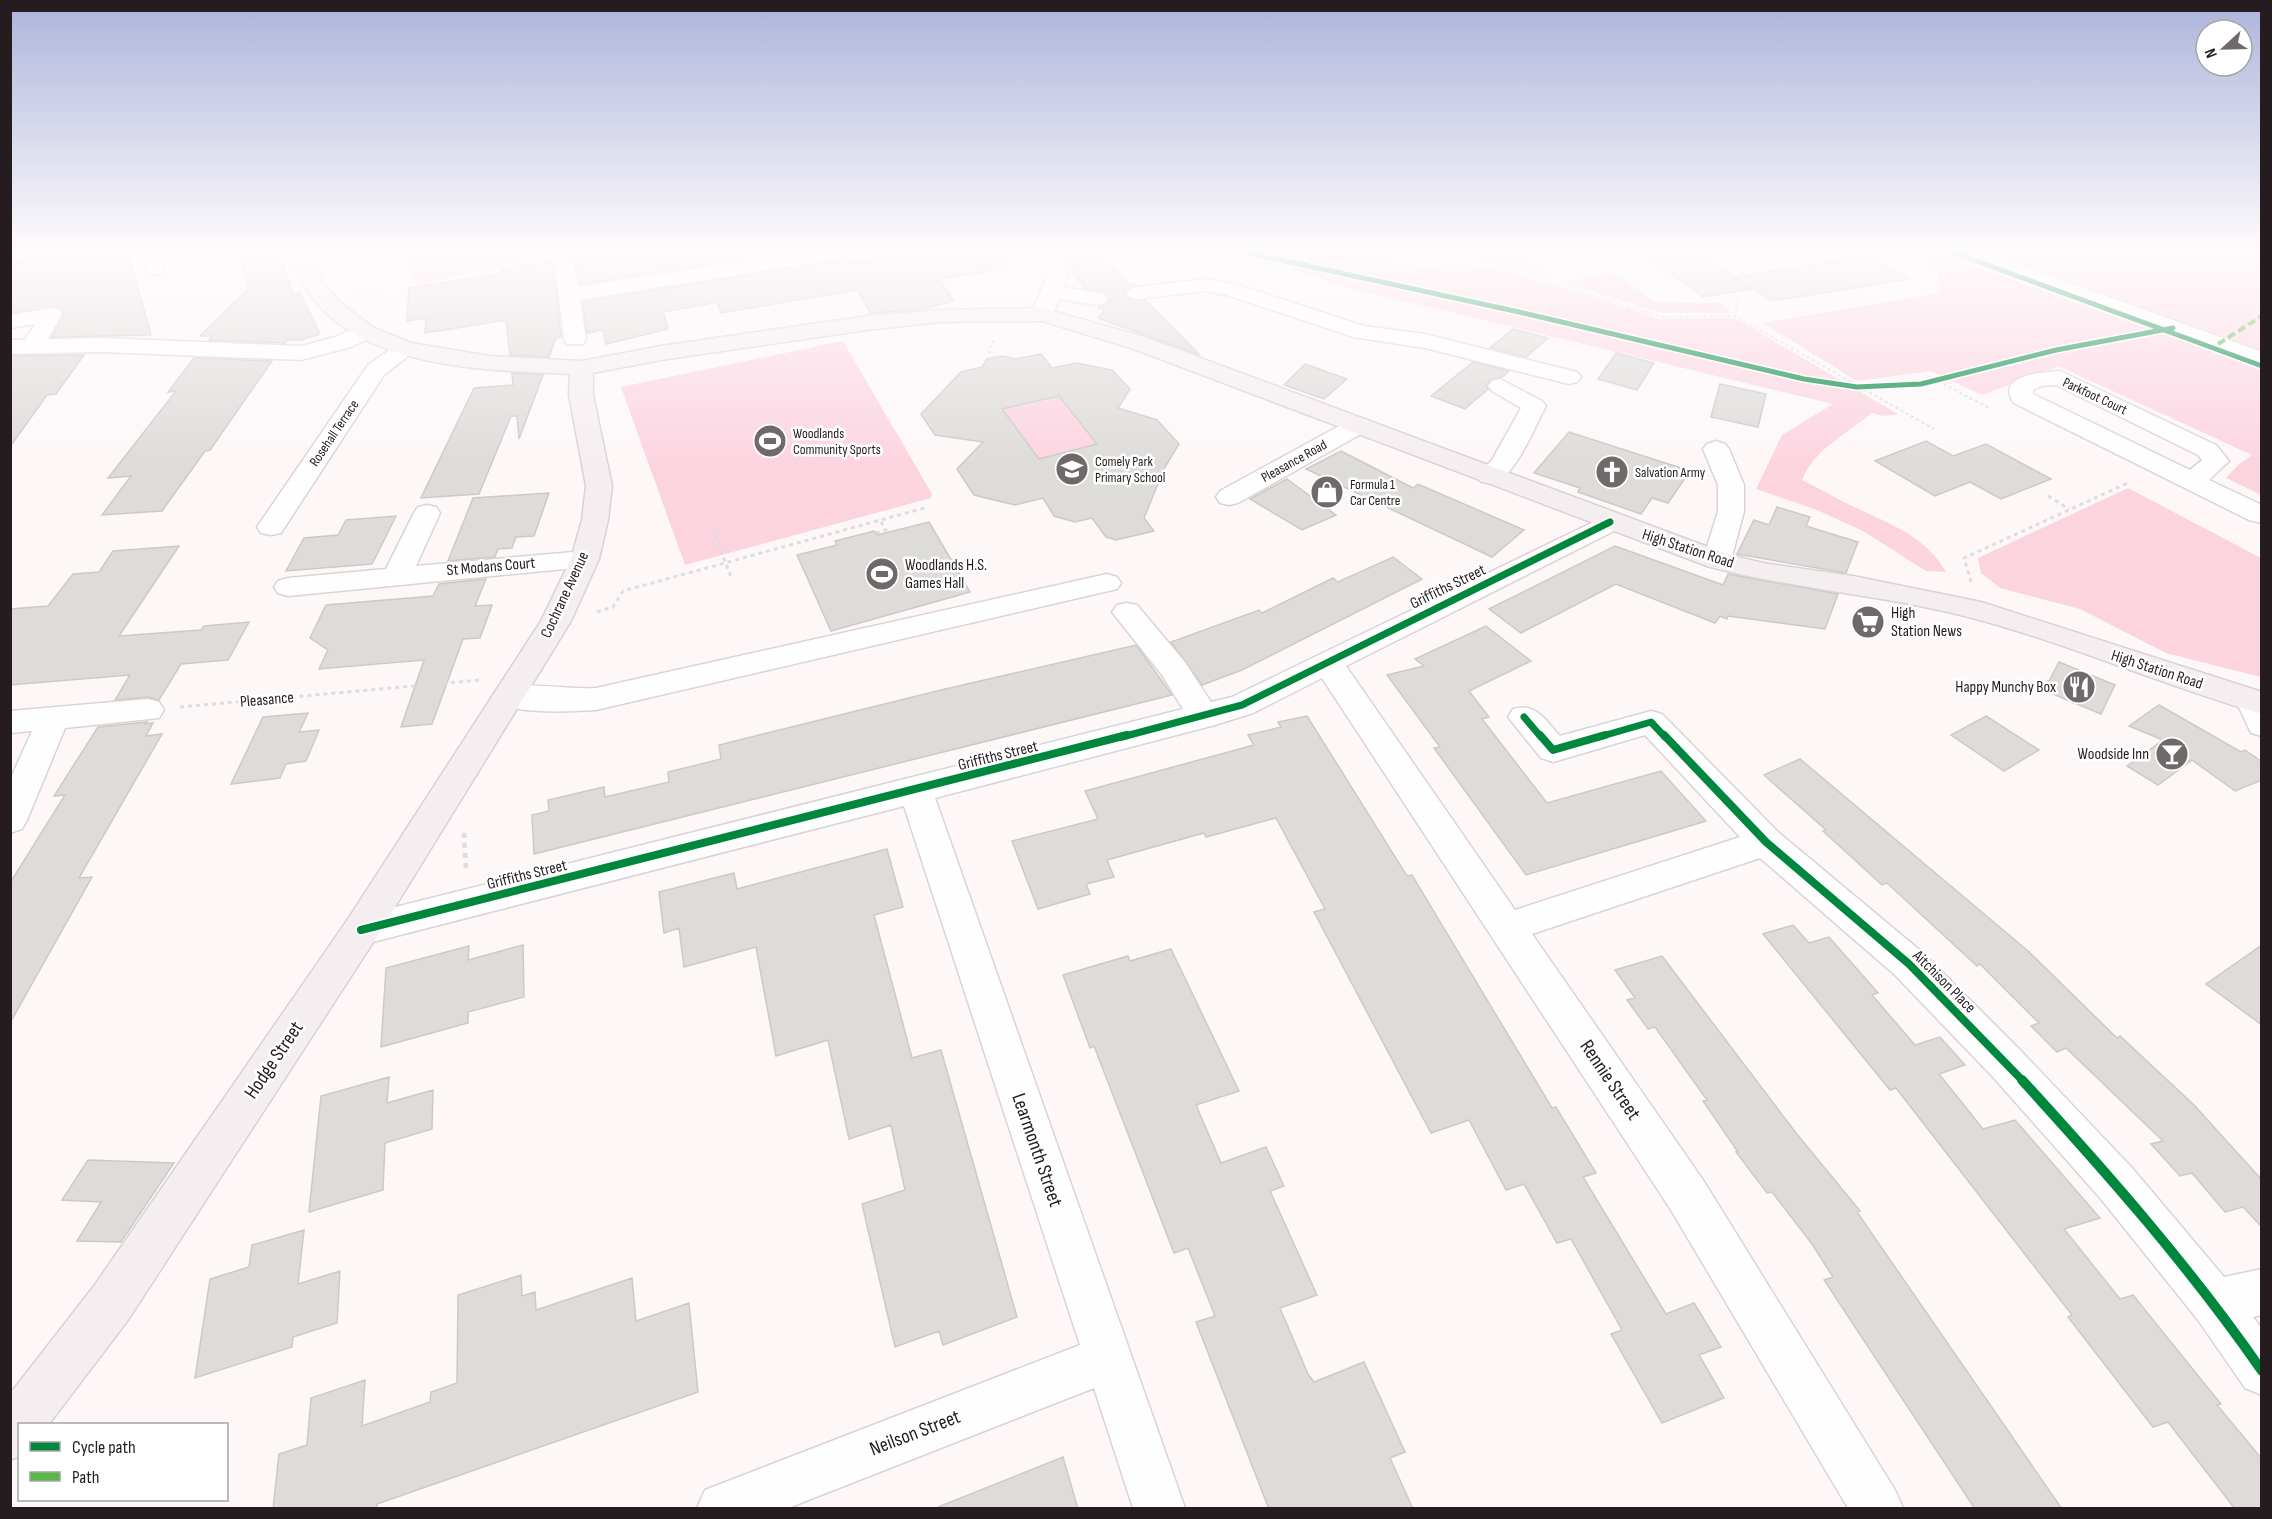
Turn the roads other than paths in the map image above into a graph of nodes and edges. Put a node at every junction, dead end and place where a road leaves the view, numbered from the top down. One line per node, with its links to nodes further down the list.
1 (43, 323): 10 (street)
2 (352, 323): 8 (main road, High Station Road)
3 (573, 323): 9 (street)
4 (868, 323): 13 (main road, High Station Road)
5 (1072, 323): 16 (main road, High Station Road)
6 (1333, 323): 14 (street)
7 (2160, 323): 12 (street)
8 (364, 332): 10 (street); 11 (main road, High Station Road)
9 (574, 339)
10 (22, 346)
11 (406, 349): 13 (main road, High Station Road); 24 (street, Rosehall Terrace)
12 (2262, 360)
13 (582, 368): 25 (main road, Cochrane Avenue)
14 (1569, 377)
15 (1500, 386): 18 (street)
16 (1359, 425): 18 (main road, High Station Road); 20 (street, Pleasance Road)
17 (1716, 449): 26 (street)
18 (1489, 476): 23 (main road, High Station Road)
19 (2192, 481): 19 (street, Parkfoot Court); 22 (street, Parkfoot Court)
20 (1229, 497)
21 (427, 513): 27 (street)
22 (2262, 515)
23 (1610, 522): 26 (main road, High Station Road); 31 (street, Griffiths Street)
24 (271, 527)
25 (585, 559): 27 (street, St Modans Court); 32 (main road, Cochrane Avenue)
26 (1717, 560): 34 (main road, High Station Road)
27 (397, 576): 29 (street, St Modans Court)
28 (1107, 583): 32 (street)
29 (288, 587)
30 (1127, 612): 36 (street)
31 (1327, 662): 36 (street, Griffiths Street); 42 (street, Rennie Street)
32 (516, 687): 43 (main road, Hodge Street)
33 (148, 710): 35 (street)
34 (2258, 710)
35 (54, 717): 38 (street); 40 (street)
36 (1204, 717): 39 (street, Griffiths Street)
37 (1524, 717): 41 (street, Aitchison Place)
38 (10, 722)
39 (916, 791): 43 (street, Griffiths Street); 46 (street, Learmonth Street)
40 (10, 820)
41 (1766, 842): 42 (street); 45 (street, Aitchison Place)
42 (1506, 928): 51 (street, Rennie Street)
43 (361, 930): 48 (main road, Hodge Street)
44 (2262, 1292): 45 (street)
45 (2215, 1303): 47 (street, Aitchison Place)
46 (1108, 1358): 49 (street, Neilson Street); 50 (street, Learmonth Street)
47 (2262, 1371)
48 (19, 1423)
49 (723, 1509)
50 (1159, 1509)
51 (1877, 1509)

